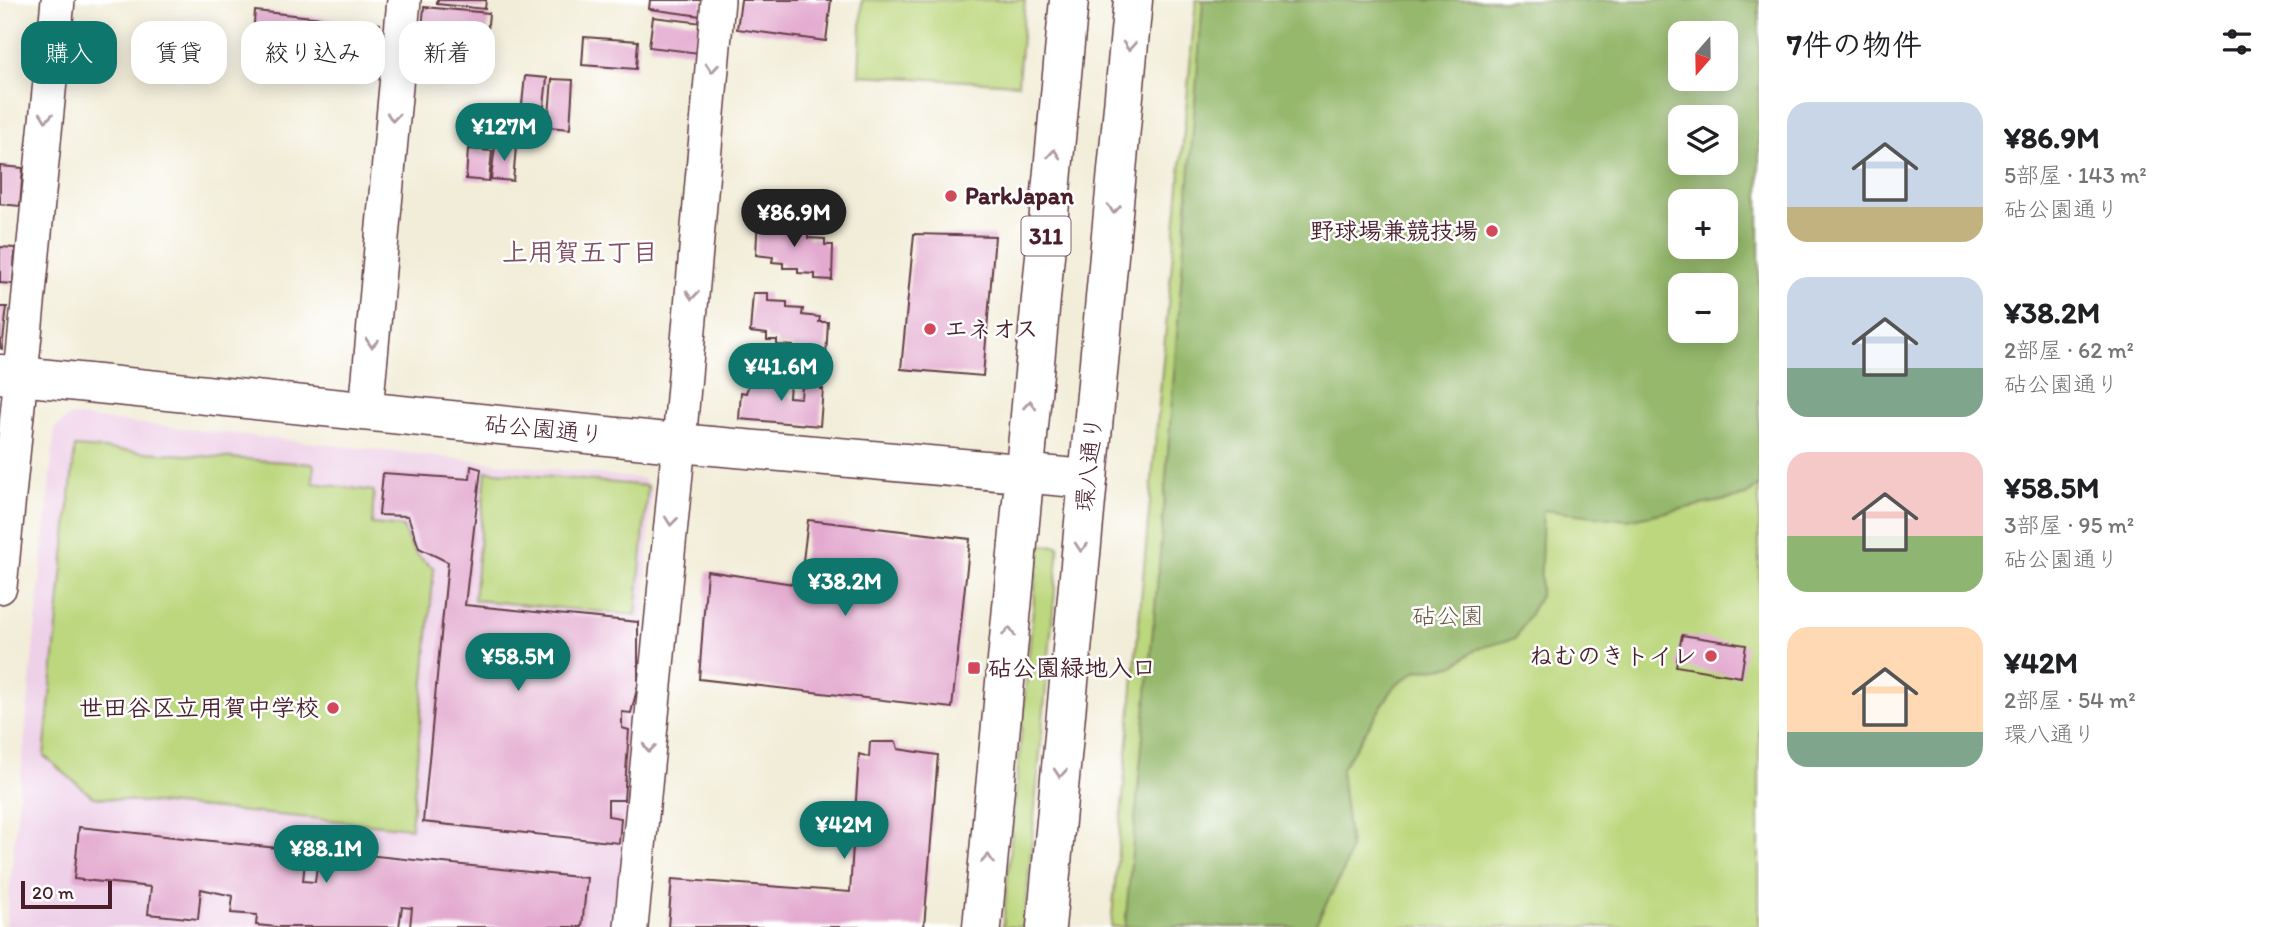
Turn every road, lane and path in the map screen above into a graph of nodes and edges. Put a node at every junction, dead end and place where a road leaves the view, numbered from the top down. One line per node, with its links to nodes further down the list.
1 (58, 0): 6 (street, one-way to 6)
2 (404, 0): 7 (street, one-way to 7)
3 (718, 0): 8 (street, one-way to 8)
4 (1069, 0): 9 (main road, 311, one-way to 4)
5 (1133, 0): 10 (main road, 環八通り, one-way to 10)
6 (10, 375): 7 (main road, 砧公園通り); 11 (street)
7 (366, 410): 8 (main road, 砧公園通り)
8 (679, 443): 9 (main road, 砧公園通り); 12 (street, one-way to 12)
9 (1023, 472): 10 (main road, 砧公園通り); 13 (main road, 311, one-way to 9)
10 (1088, 479): 14 (main road, 環八通り, one-way to 14)
11 (0, 587)
12 (631, 927)
13 (982, 927)
14 (1046, 927)

